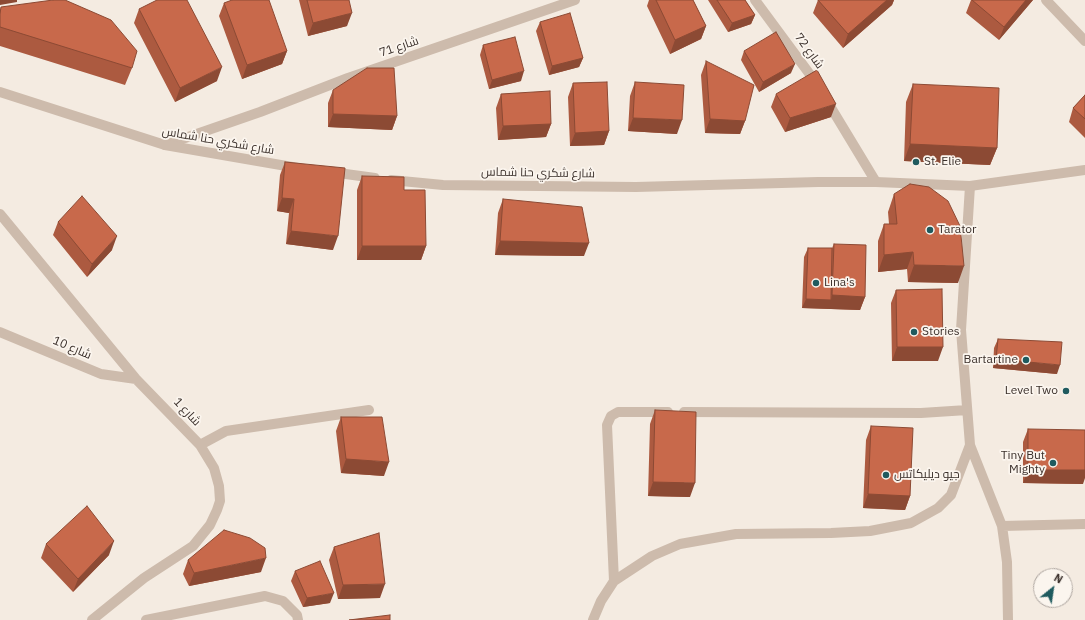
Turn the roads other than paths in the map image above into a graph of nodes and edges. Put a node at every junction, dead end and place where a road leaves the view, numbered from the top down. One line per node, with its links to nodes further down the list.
1 (575, 0): 6 (street, شارع 71)
2 (755, 0): 10 (street, شارع 72)
3 (1046, 0): 4 (street)
4 (1085, 40)
5 (0, 92): 6 (street, شارع شكري حنا شماس)
6 (165, 145): 7 (street, شارع شكري حنا شماس)
7 (305, 169)
8 (1085, 170): 11 (street, شارع شكري حنا شماس)
9 (320, 171): 10 (street, شارع شكري حنا شماس)
10 (876, 182): 11 (street, شارع شكري حنا شماس)
11 (970, 186): 16 (street)
12 (0, 214): 14 (street, شارع 1)
13 (0, 332): 14 (street, شارع 10)
14 (136, 379): 17 (street, شارع 1)
15 (368, 410): 17 (street)
16 (967, 410): 18 (street); 21 (street)
17 (200, 445): 23 (street, شارع 1)
18 (970, 445): 20 (street); 21 (street)
19 (1085, 524): 20 (street)
20 (1002, 526): 26 (street)
21 (614, 581): 25 (street)
22 (153, 619): 24 (street)
23 (92, 620)
24 (298, 620)
25 (593, 620)
26 (1008, 620)

